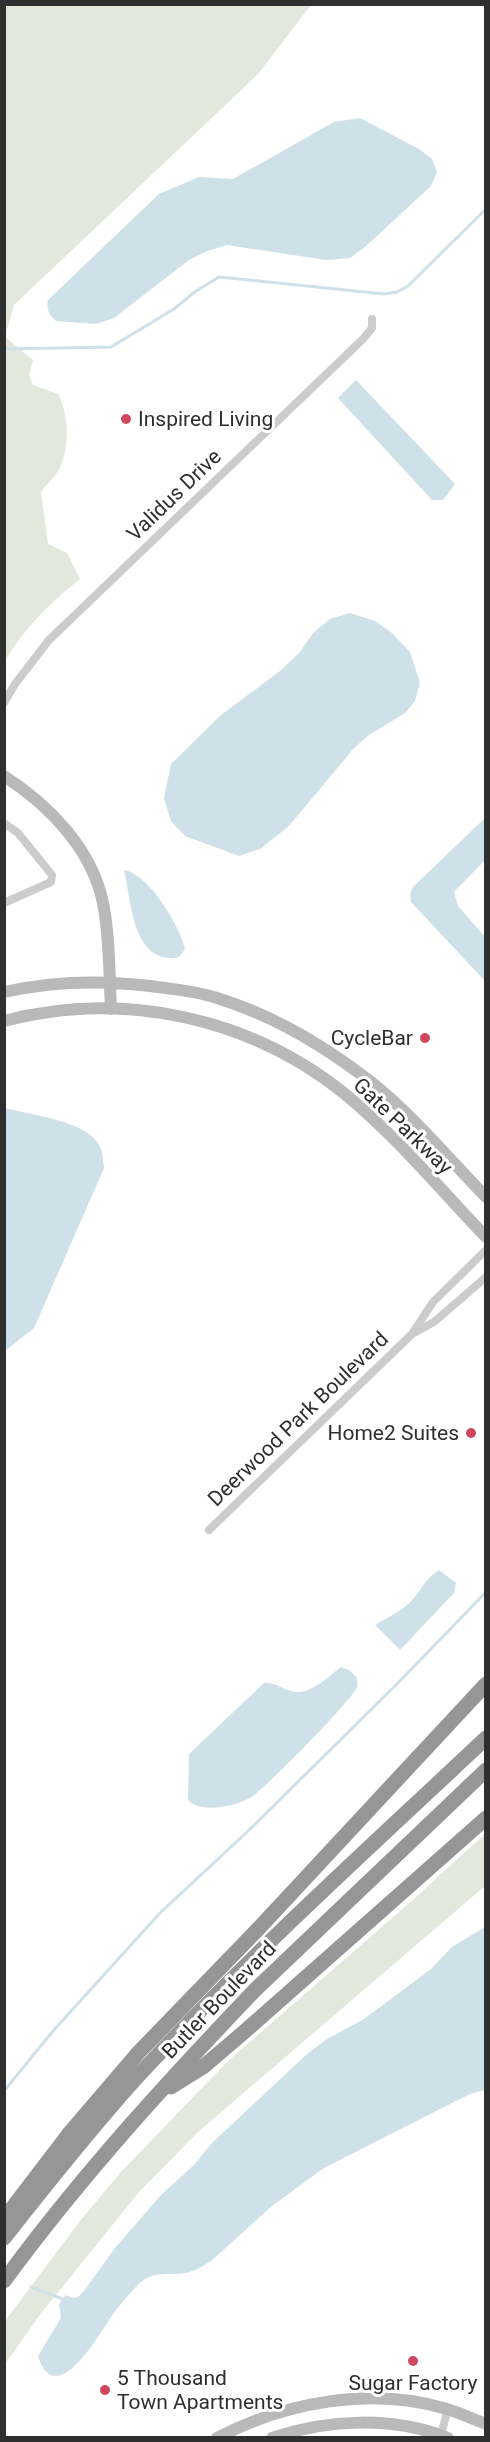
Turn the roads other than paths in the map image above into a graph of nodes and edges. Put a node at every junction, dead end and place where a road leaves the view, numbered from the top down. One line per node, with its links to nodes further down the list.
1 (372, 319): 2 (street, Validus Drive)
2 (4, 703)
3 (4, 776): 6 (main road)
4 (4, 823): 5 (street)
5 (4, 903)
6 (109, 981): 7 (main road, Gate Parkway); 8 (main road); 10 (main road, Gate Parkway)
7 (4, 992)
8 (111, 1009): 9 (main road, Gate Parkway); 11 (main road, Gate Parkway)
9 (4, 1021)
10 (486, 1197)
11 (486, 1237)
12 (486, 1250): 14 (street, Deerwood Park Boulevard)
13 (486, 1277): 14 (street, Deerwood Park Boulevard)
14 (412, 1335): 15 (street, Deerwood Park Boulevard)
15 (209, 1530)
16 (486, 1684): 21 (highway)
17 (486, 1738): 22 (highway, Butler Boulevard)
18 (486, 1770): 20 (highway, Butler Boulevard)
19 (486, 1818): 20 (highway)
20 (153, 2098): 23 (highway, Butler Boulevard)
21 (4, 2219)
22 (4, 2238)
23 (4, 2281)
24 (448, 2409): 25 (main road); 26 (street); 27 (main road)
25 (486, 2424)
26 (443, 2437): 28 (main road)
27 (217, 2438)
28 (272, 2438)

